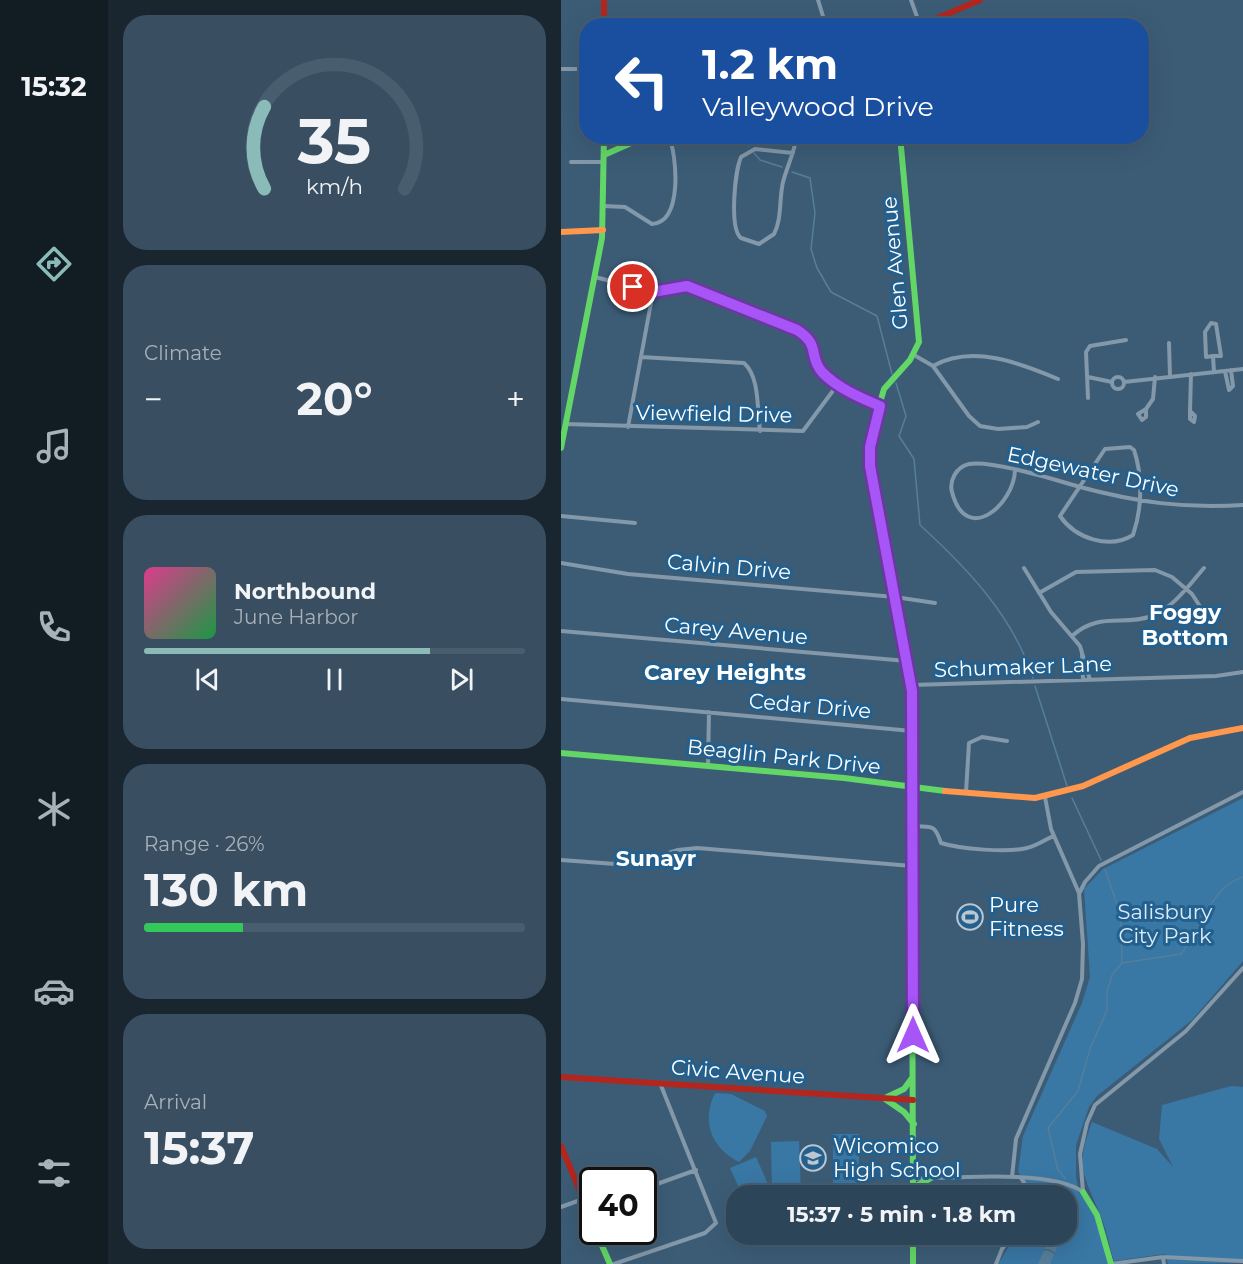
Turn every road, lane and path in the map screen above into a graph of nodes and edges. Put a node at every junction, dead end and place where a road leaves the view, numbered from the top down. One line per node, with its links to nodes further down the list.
1 (604, 0): 5 (street)
2 (818, 0): 6 (street)
3 (911, 0): 7 (street)
4 (980, 0): 8 (street)
5 (604, 18)
6 (826, 18)
7 (917, 18)
8 (936, 18)
9 (561, 69): 10 (street)
10 (579, 69)
11 (604, 144): 17 (street)
12 (631, 144): 17 (street)
13 (671, 144): 19 (street)
14 (795, 144): 16 (street)
15 (901, 144): 26 (street, Glen Avenue)
16 (793, 153): 16 (street)
17 (604, 158): 18 (street); 19 (street)
18 (571, 162)
19 (604, 206): 20 (street)
20 (603, 230): 21 (street); 22 (street)
21 (561, 232)
22 (595, 277): 23 (street); 47 (street)
23 (653, 292): 28 (street); 41 (street)
24 (1126, 340): 36 (street)
25 (1169, 343): 35 (street)
26 (914, 355): 29 (street); 43 (street, Glen Avenue)
27 (1213, 356): 27 (street); 33 (street)
28 (641, 357): 48 (street); 49 (street)
29 (933, 366): 38 (street); 46 (street)
30 (1243, 369): 31 (street)
31 (1231, 370): 32 (street); 32 (street)
32 (1225, 371): 33 (street)
33 (1214, 372): 34 (street)
34 (1191, 374): 35 (street); 45 (street)
35 (1170, 376): 37 (street)
36 (1088, 377): 39 (street); 42 (street)
37 (1155, 377): 40 (street); 44 (street)
38 (1058, 379)
39 (1112, 382): 40 (street); 40 (street)
40 (1124, 382)
41 (838, 384): 43 (street); 49 (street, Viewfield Drive)
42 (1088, 398)
43 (880, 406): 62 (street, Glen Avenue)
44 (1146, 409)
45 (1190, 411)
46 (1038, 422)
47 (565, 424): 48 (street, Viewfield Drive); 50 (street)
48 (628, 427): 49 (street, Viewfield Drive)
49 (760, 431)
50 (561, 448)
51 (1015, 470): 51 (street, Edgewater Drive); 52 (street, Edgewater Drive)
52 (1080, 486): 53 (street, Edgewater Drive); 53 (street); 53 (street)
53 (1140, 501): 54 (street, Edgewater Drive)
54 (1243, 504)
55 (561, 516): 56 (street)
56 (635, 523)
57 (561, 563): 62 (street, Calvin Drive)
58 (1204, 567): 60 (street)
59 (1024, 568): 61 (street)
60 (1185, 588): 61 (street); 64 (street); 66 (street)
61 (1039, 593): 66 (street)
62 (895, 597): 63 (street, Calvin Drive); 68 (street, Glen Avenue)
63 (935, 603)
64 (1201, 625)
65 (561, 631): 68 (street, Carey Avenue)
66 (1072, 636): 67 (street)
67 (1081, 650): 70 (street); 71 (street)
68 (907, 662): 72 (street, Glen Avenue)
69 (1243, 672): 71 (street, Schumaker Lane)
70 (1083, 680): 71 (street, Schumaker Lane); 72 (street, Schumaker Lane)
71 (1090, 680)
72 (912, 685): 76 (street, Glen Avenue)
73 (561, 699): 74 (street, Cedar Drive)
74 (708, 712): 76 (street, Cedar Drive); 79 (street)
75 (1243, 728): 83 (street, Beaglin Park Drive)
76 (913, 731): 80 (street, Glen Avenue)
77 (1007, 741): 81 (street)
78 (561, 753): 79 (street, Beaglin Park Drive)
79 (708, 766): 80 (street, Beaglin Park Drive)
80 (912, 788): 81 (street, Beaglin Park Drive); 84 (street, Glen Avenue)
81 (966, 792): 83 (street, Beaglin Park Drive)
82 (1243, 792): 88 (street)
83 (1045, 797): 85 (street)
84 (912, 826): 85 (street); 87 (street, Glen Avenue)
85 (1053, 836): 88 (street)
86 (561, 860): 87 (street)
87 (912, 866): 91 (street, Glen Avenue)
88 (1079, 893): 98 (street)
89 (1243, 968): 107 (street)
90 (561, 1077): 92 (street, Civic Avenue)
91 (913, 1077): 93 (street); 94 (street, Glen Avenue)
92 (660, 1082): 93 (street, Civic Avenue); 97 (street)
93 (884, 1098): 94 (street, Civic Avenue); 95 (street)
94 (913, 1100): 95 (street, Glen Avenue)
95 (913, 1124): 100 (street, Glen Avenue)
96 (561, 1146): 106 (street)
97 (696, 1170): 102 (street); 115 (street)
98 (1011, 1177): 99 (street); 101 (street)
99 (1020, 1177): 105 (street); 107 (street)
100 (913, 1179): 101 (street); 103 (street, Glen Avenue)
101 (931, 1179): 104 (street)
102 (657, 1183)
103 (913, 1185)
104 (918, 1185)
105 (1025, 1185)
106 (579, 1189)
107 (1083, 1192): 118 (street)
108 (579, 1200): 109 (street)
109 (561, 1207)
110 (602, 1245): 115 (street)
111 (913, 1245): 116 (street)
112 (1005, 1245): 117 (street)
113 (1163, 1257): 114 (street); 118 (street); 119 (street)
114 (1243, 1261)
115 (612, 1264)
116 (913, 1264)
117 (996, 1264)
118 (1111, 1264)
119 (1164, 1264)

